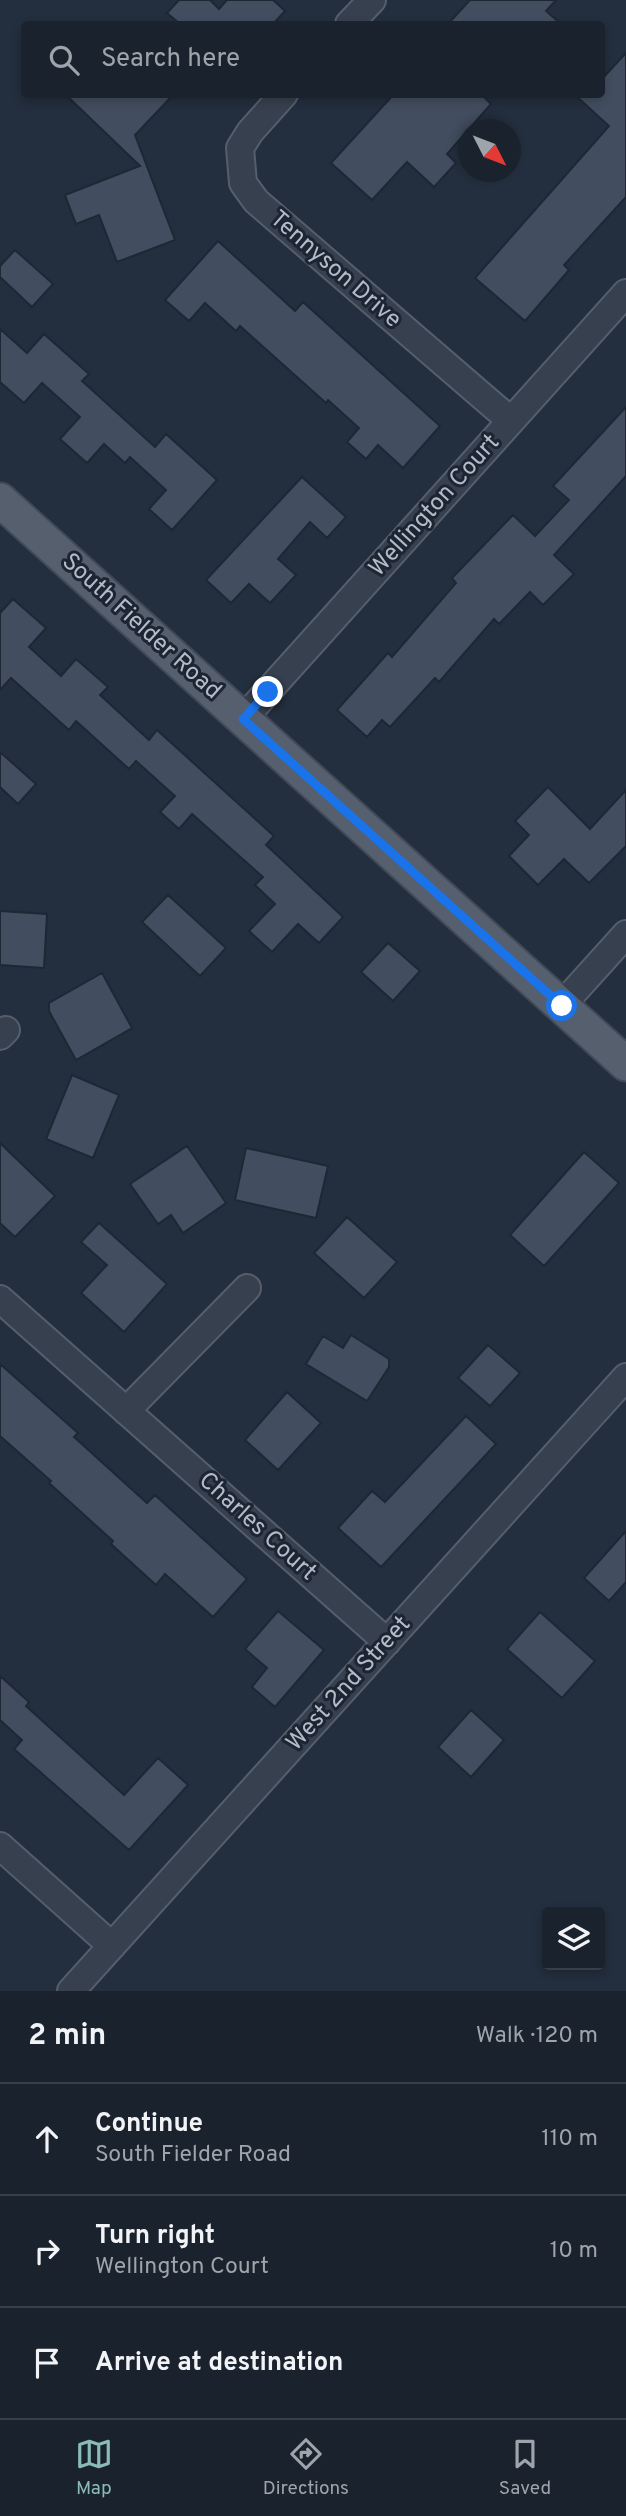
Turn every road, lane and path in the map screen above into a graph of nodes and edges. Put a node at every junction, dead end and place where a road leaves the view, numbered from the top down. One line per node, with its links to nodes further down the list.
1 (372, 0): 2 (street)
2 (352, 21)
3 (280, 98): 5 (street, Tennyson Drive)
4 (626, 293): 5 (street, Wellington Court)
5 (511, 421): 7 (street, Wellington Court)
6 (0, 500): 7 (main road, South Fielder Road)
7 (243, 719): 9 (main road, South Fielder Road)
8 (626, 934): 9 (street)
9 (562, 1006): 10 (main road, South Fielder Road)
10 (626, 1064)
11 (247, 1287): 14 (street)
12 (0, 1299): 14 (street, Charles Court)
13 (626, 1377): 15 (street, West 2nd Street)
14 (126, 1411): 15 (street, Charles Court)
15 (387, 1642): 17 (street, West 2nd Street)
16 (0, 1846): 17 (street)
17 (112, 1946): 18 (street, West 2nd Street)
18 (71, 1991)

